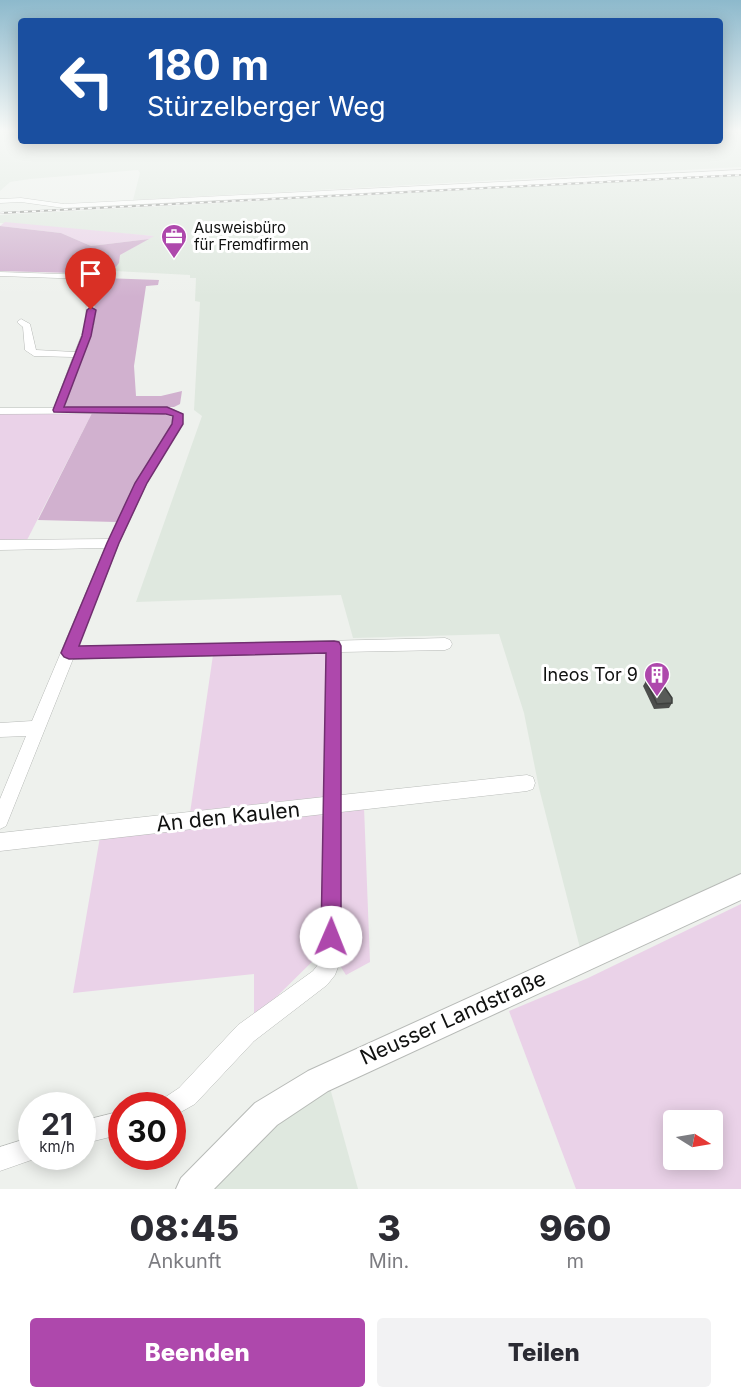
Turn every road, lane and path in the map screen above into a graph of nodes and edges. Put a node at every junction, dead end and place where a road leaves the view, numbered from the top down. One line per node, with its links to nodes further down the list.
1 (453, 186): 2 (street)
2 (0, 201)
3 (0, 274): 5 (street)
4 (21, 322): 5 (street)
5 (79, 356): 6 (street)
6 (58, 410): 7 (street); 8 (street)
7 (0, 411)
8 (113, 543): 9 (street); 12 (street)
9 (0, 545)
10 (445, 644): 11 (street)
11 (334, 646): 12 (street); 16 (street)
12 (69, 653): 13 (street)
13 (38, 728): 14 (street); 17 (street)
14 (0, 730)
15 (527, 783): 16 (street, An den Kaulen)
16 (332, 805): 18 (street, An den Kaulen); 20 (street)
17 (0, 819)
18 (0, 842)
19 (741, 887): 23 (main road, Neusser Landstraße)
20 (186, 1095)
21 (18, 1153): 22 (street)
22 (0, 1159)
23 (192, 1189)

